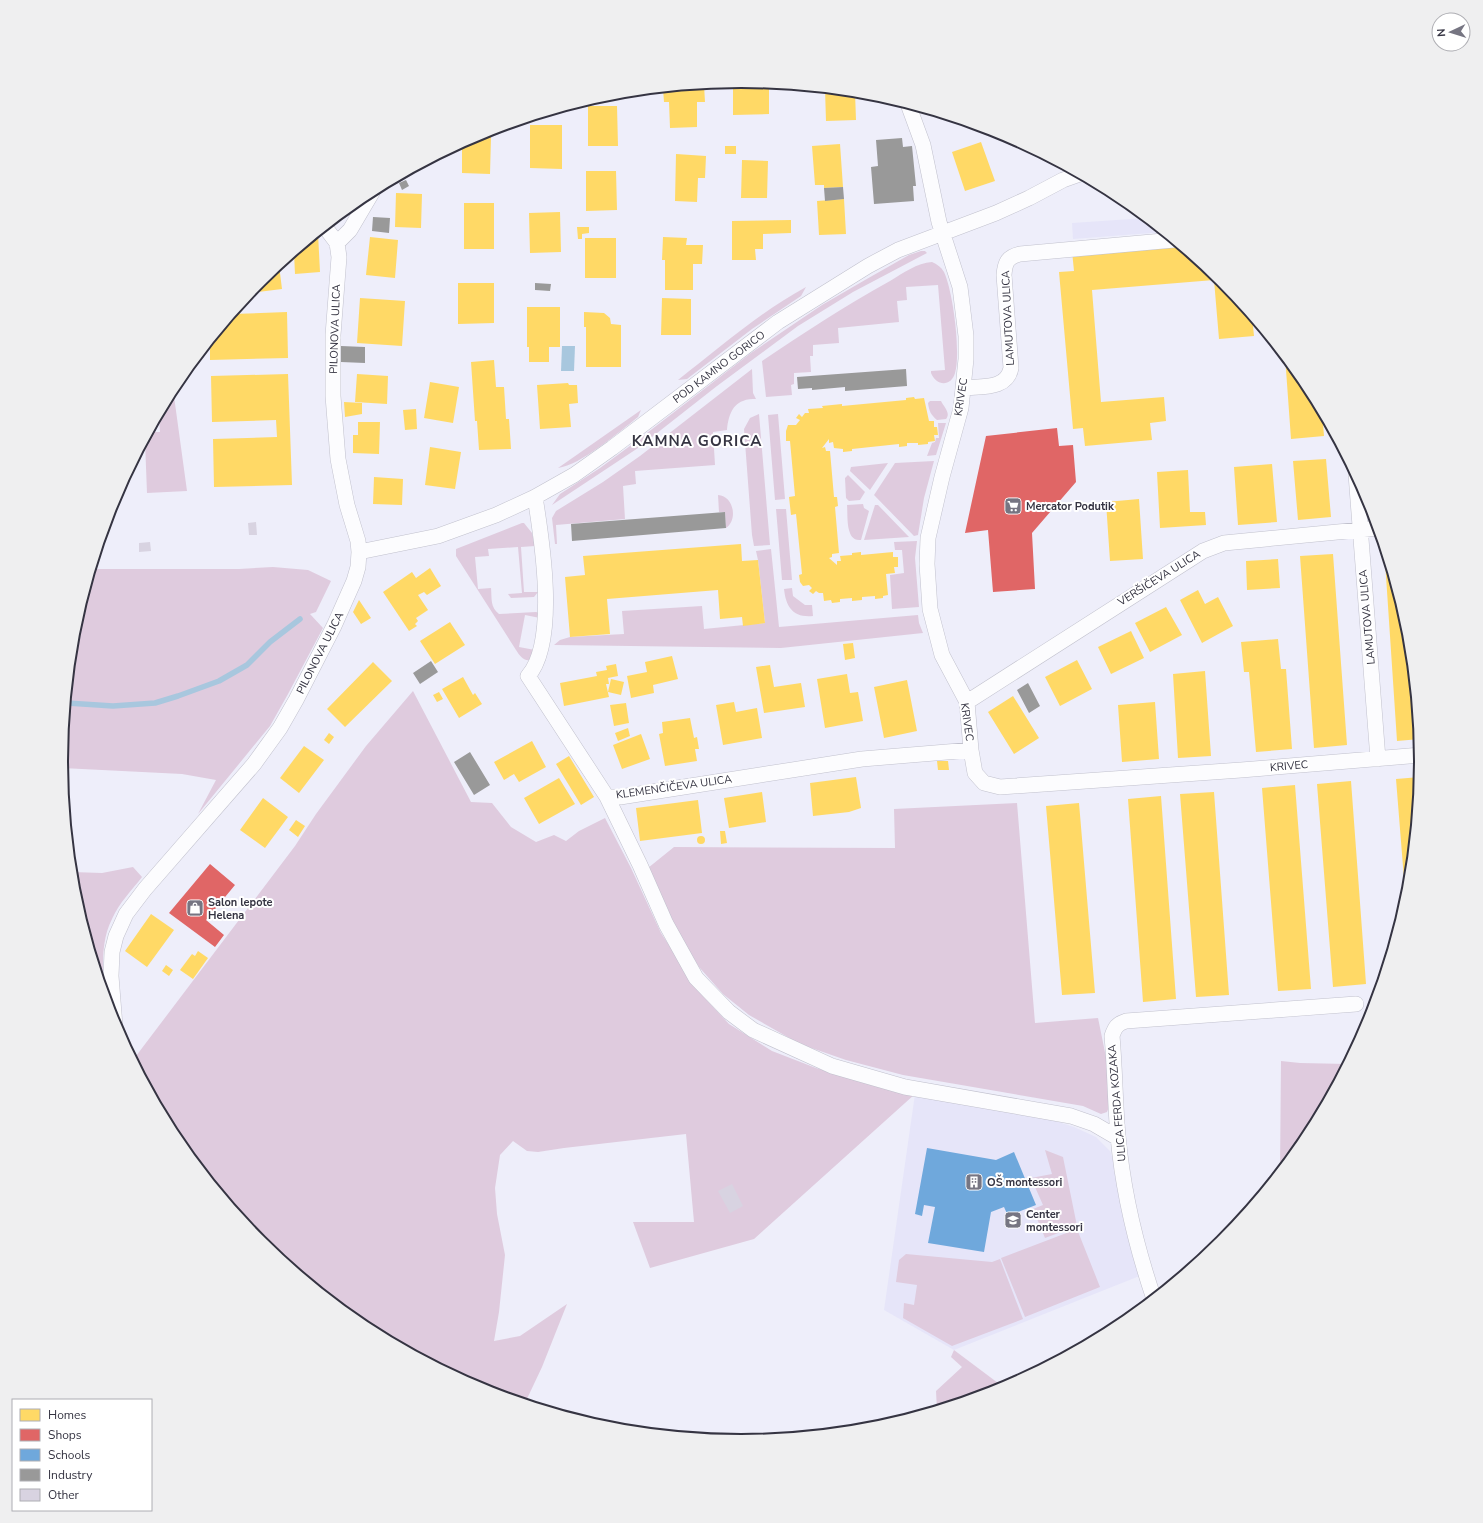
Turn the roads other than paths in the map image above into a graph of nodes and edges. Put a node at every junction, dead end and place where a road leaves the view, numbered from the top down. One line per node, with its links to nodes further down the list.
1 (910, 110): 5 (street, KRIVEC)
2 (1074, 176): 5 (street, POD KAMNO GORICO)
3 (366, 203): 7 (street)
4 (327, 230): 7 (street)
5 (943, 232): 8 (street, KRIVEC); 10 (street, POD KAMNO GORICO)
6 (1168, 241): 8 (street, LAMUTOVA ULICA)
7 (337, 243): 13 (street, PILONOVA ULICA)
8 (964, 388): 14 (street, KRIVEC)
9 (1357, 489): 12 (street, LAMUTOVA ULICA)
10 (535, 497): 13 (street, POD KAMNO GORICO); 18 (street, KLEMENČIČEVA ULICA)
11 (1373, 529): 12 (street, VERŠIČEVA ULICA)
12 (1360, 530): 14 (street, VERŠIČEVA ULICA); 17 (street, LAMUTOVA ULICA)
13 (359, 552): 19 (street, PILONOVA ULICA)
14 (967, 702): 15 (street, KRIVEC)
15 (971, 750): 17 (street, KRIVEC); 18 (street, KLEMENČIČEVA ULICA)
16 (1415, 756): 17 (street, KRIVEC)
17 (1378, 759)
18 (606, 797): 21 (street)
19 (113, 1003)
20 (1356, 1004): 21 (street, ULICA FERDA KOZAKA)
21 (1118, 1138): 22 (street, ULICA FERDA KOZAKA)
22 (1153, 1295)

